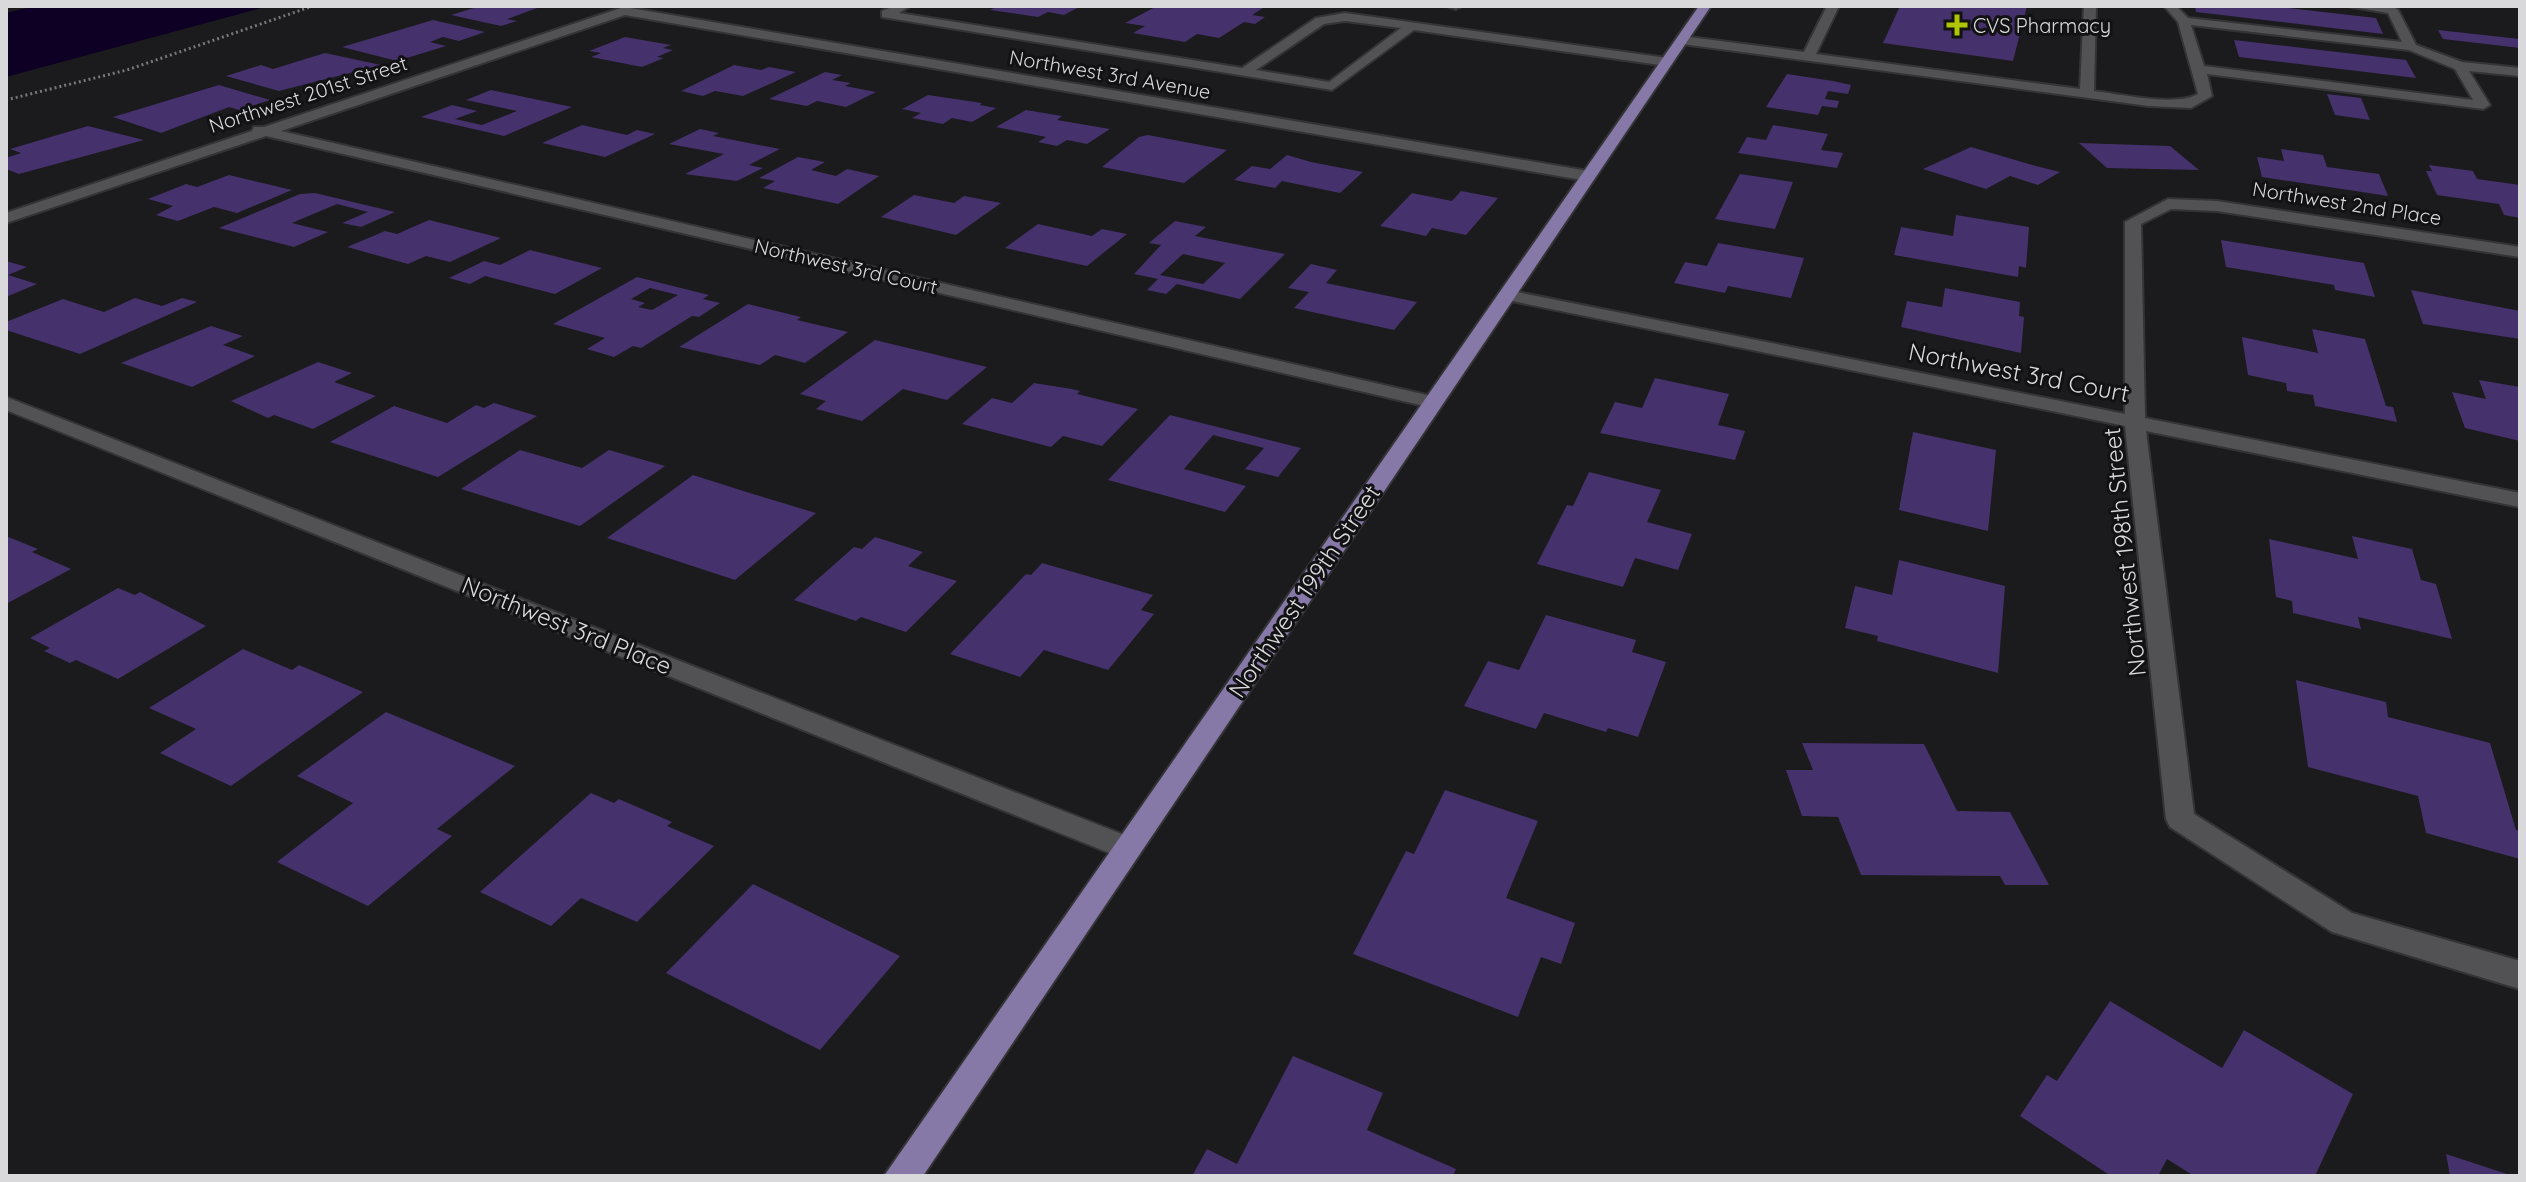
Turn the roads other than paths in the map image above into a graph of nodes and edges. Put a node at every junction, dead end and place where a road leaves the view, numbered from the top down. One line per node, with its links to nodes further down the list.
1 (904, 6): 16 (street)
2 (1705, 6): 10 (main road, Northwest 199th Street)
3 (1833, 6): 12 (street)
4 (2090, 6): 18 (street)
5 (2169, 6): 8 (street)
6 (2353, 6): 11 (street)
7 (624, 11): 19 (street, Northwest 201st Street); 20 (street, Northwest 3rd Avenue)
8 (2184, 21): 11 (street); 15 (street)
9 (1412, 26): 13 (street); 16 (street); 16 (street)
10 (1682, 40): 12 (street); 13 (main road, Northwest 199th Street)
11 (2411, 47): 14 (street)
12 (1808, 57): 18 (street)
13 (1667, 62): 20 (main road, Northwest 199th Street)
14 (2460, 66): 15 (street); 17 (street)
15 (2199, 69): 18 (street)
16 (1244, 72)
17 (2520, 72)
18 (2087, 94)
19 (259, 130): 22 (street, Northwest 201st Street); 25 (street, Northwest 3rd Court)
20 (1588, 176): 24 (main road, Northwest 199th Street)
21 (2168, 204): 23 (street, Northwest 2nd Place); 27 (street, Northwest 198th Street)
22 (6, 218)
23 (2520, 252)
24 (1507, 295): 25 (main road, Northwest 199th Street); 27 (street, Northwest 3rd Court)
25 (1433, 402): 29 (main road, Northwest 199th Street)
26 (6, 403): 29 (street, Northwest 3rd Place)
27 (2135, 422): 28 (street, Northwest 3rd Court); 30 (street, Northwest 198th Street)
28 (2520, 500)
29 (1127, 848): 31 (main road, Northwest 199th Street)
30 (2520, 975)
31 (902, 1176)

